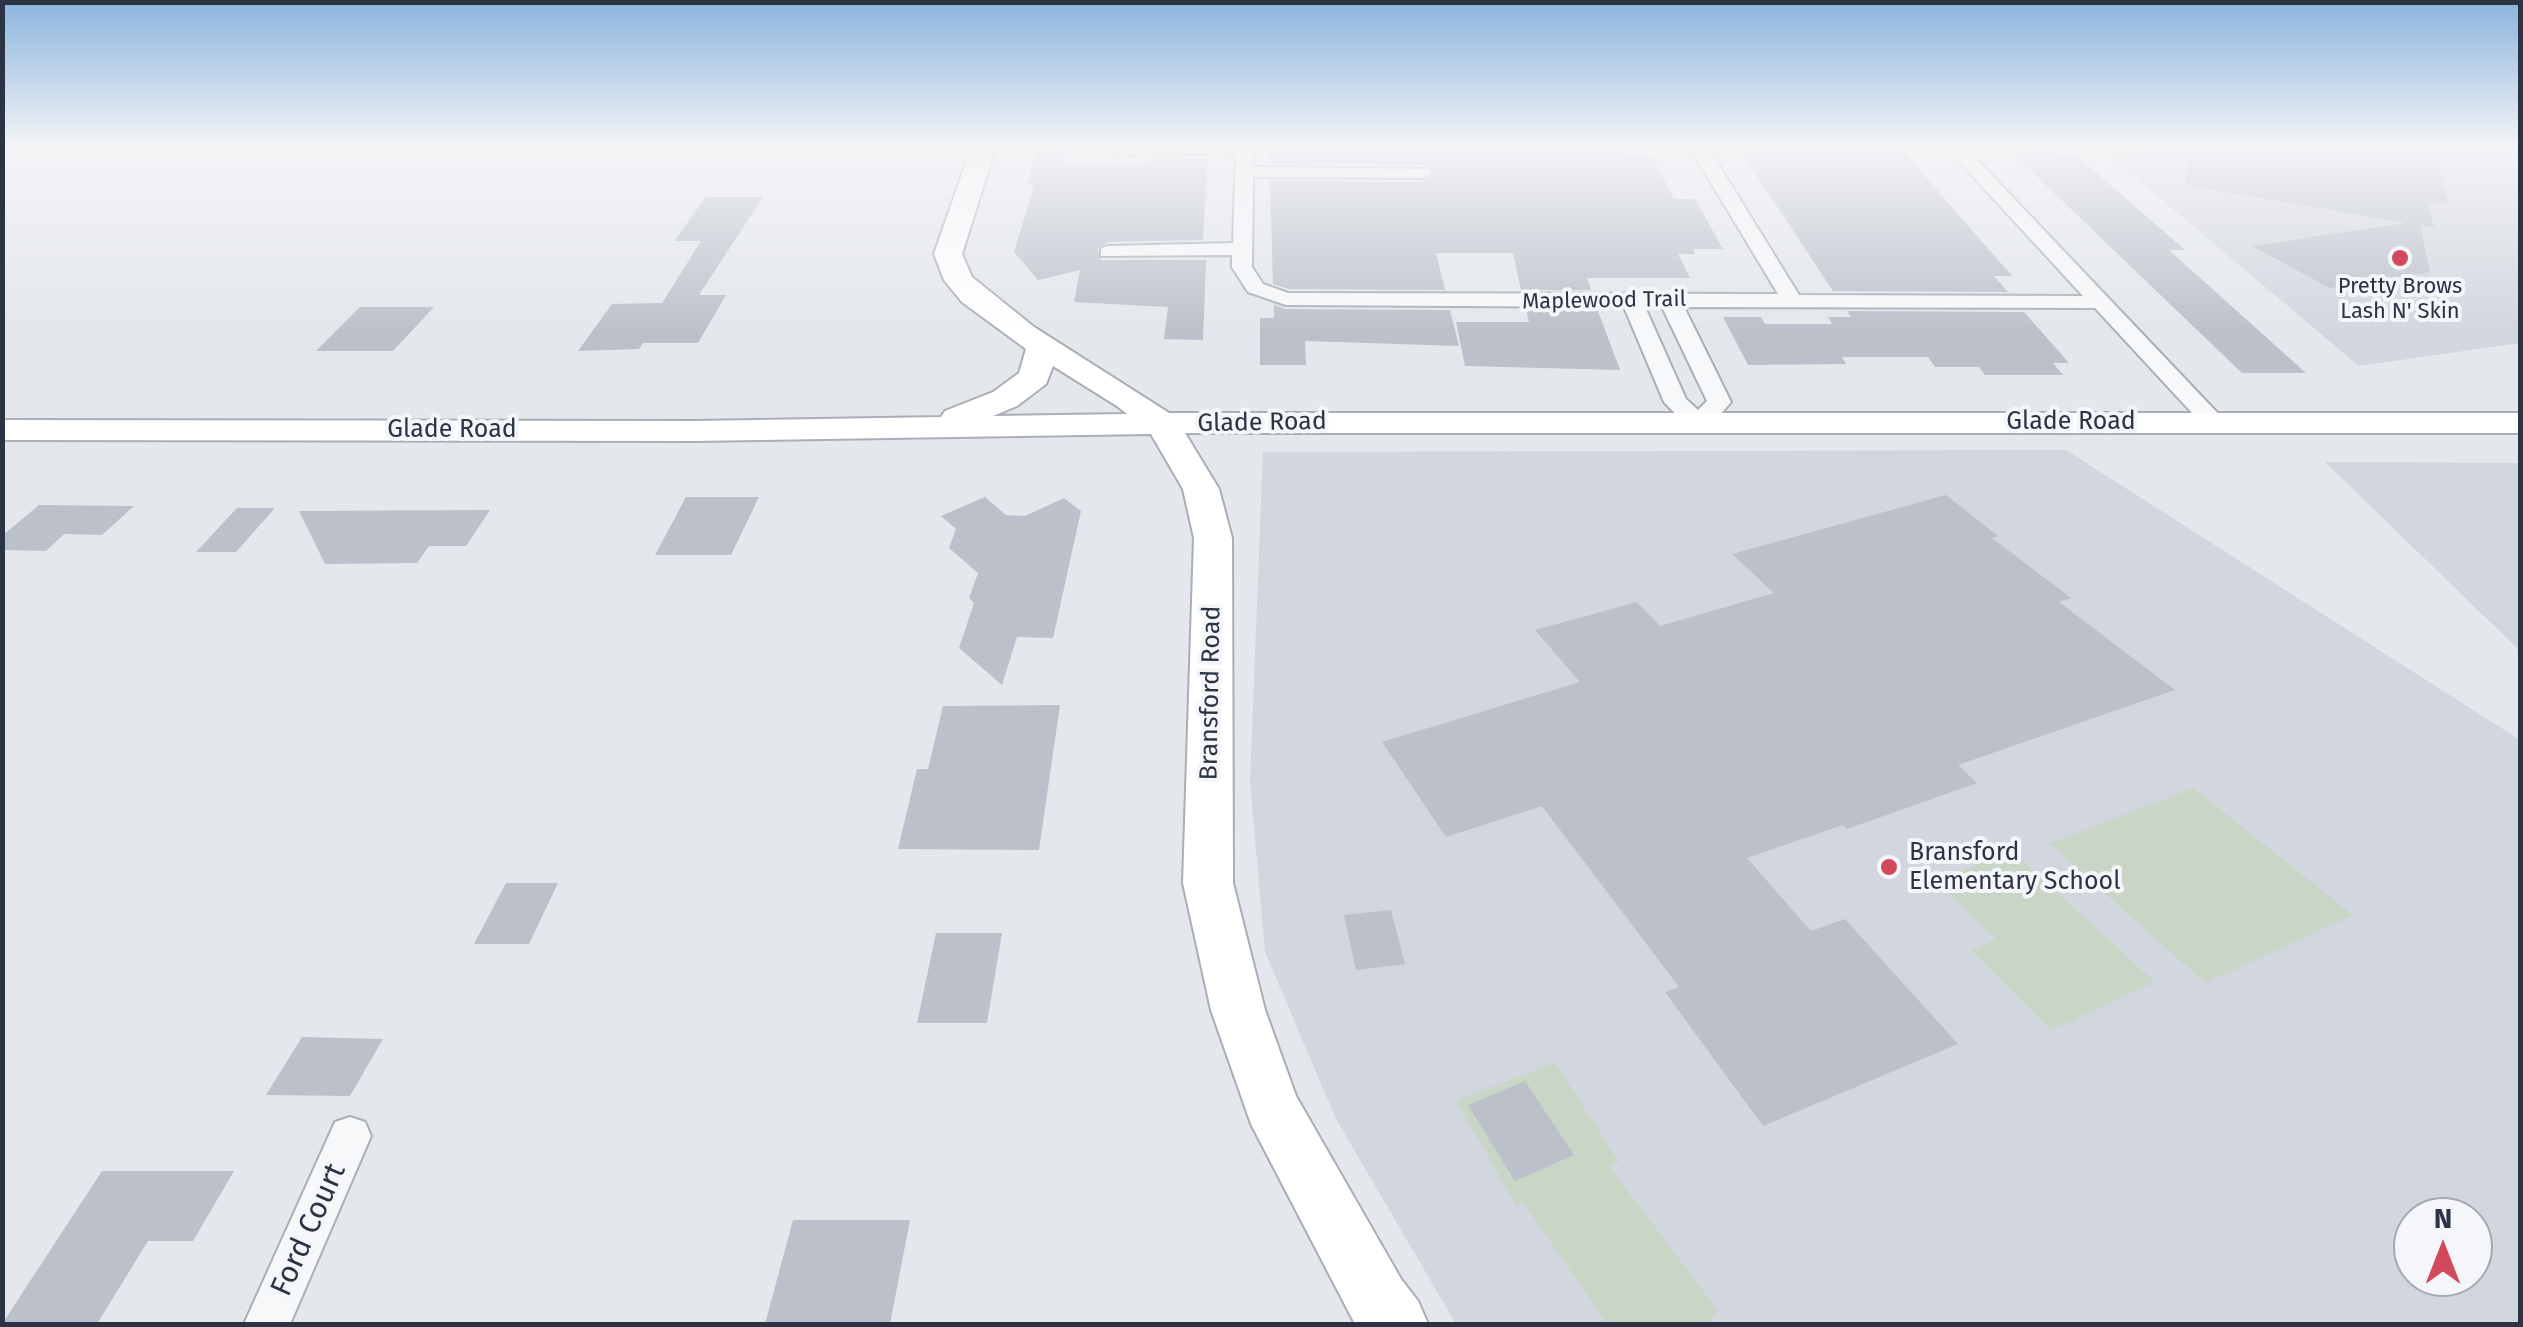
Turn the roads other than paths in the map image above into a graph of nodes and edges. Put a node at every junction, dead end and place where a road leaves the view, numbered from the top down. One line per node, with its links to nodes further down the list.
1 (963, 208): 11 (main road, Bransford Road)
2 (1244, 208): 5 (street, Maplewood Trail)
3 (1735, 208): 8 (street)
4 (2013, 208): 10 (street)
5 (1243, 249): 6 (street); 9 (street, Maplewood Trail)
6 (1108, 252)
7 (1670, 300): 8 (street, Maplewood Trail); 9 (street, Maplewood Trail); 14 (street)
8 (1791, 300): 10 (street, Maplewood Trail)
9 (1632, 301): 14 (street)
10 (2102, 302): 12 (street)
11 (1043, 346): 15 (main road, Bransford Road); 16 (main road)
12 (2214, 422): 13 (main road, Glade Road); 14 (main road, Glade Road)
13 (2520, 423)
14 (1699, 424): 15 (main road, Glade Road)
15 (1163, 425): 16 (main road, Glade Road); 20 (main road, Bransford Road)
16 (886, 427): 17 (main road, Glade Road)
17 (2, 430)
18 (350, 1136): 19 (street, Ford Court)
19 (267, 1324)
20 (1395, 1324)

